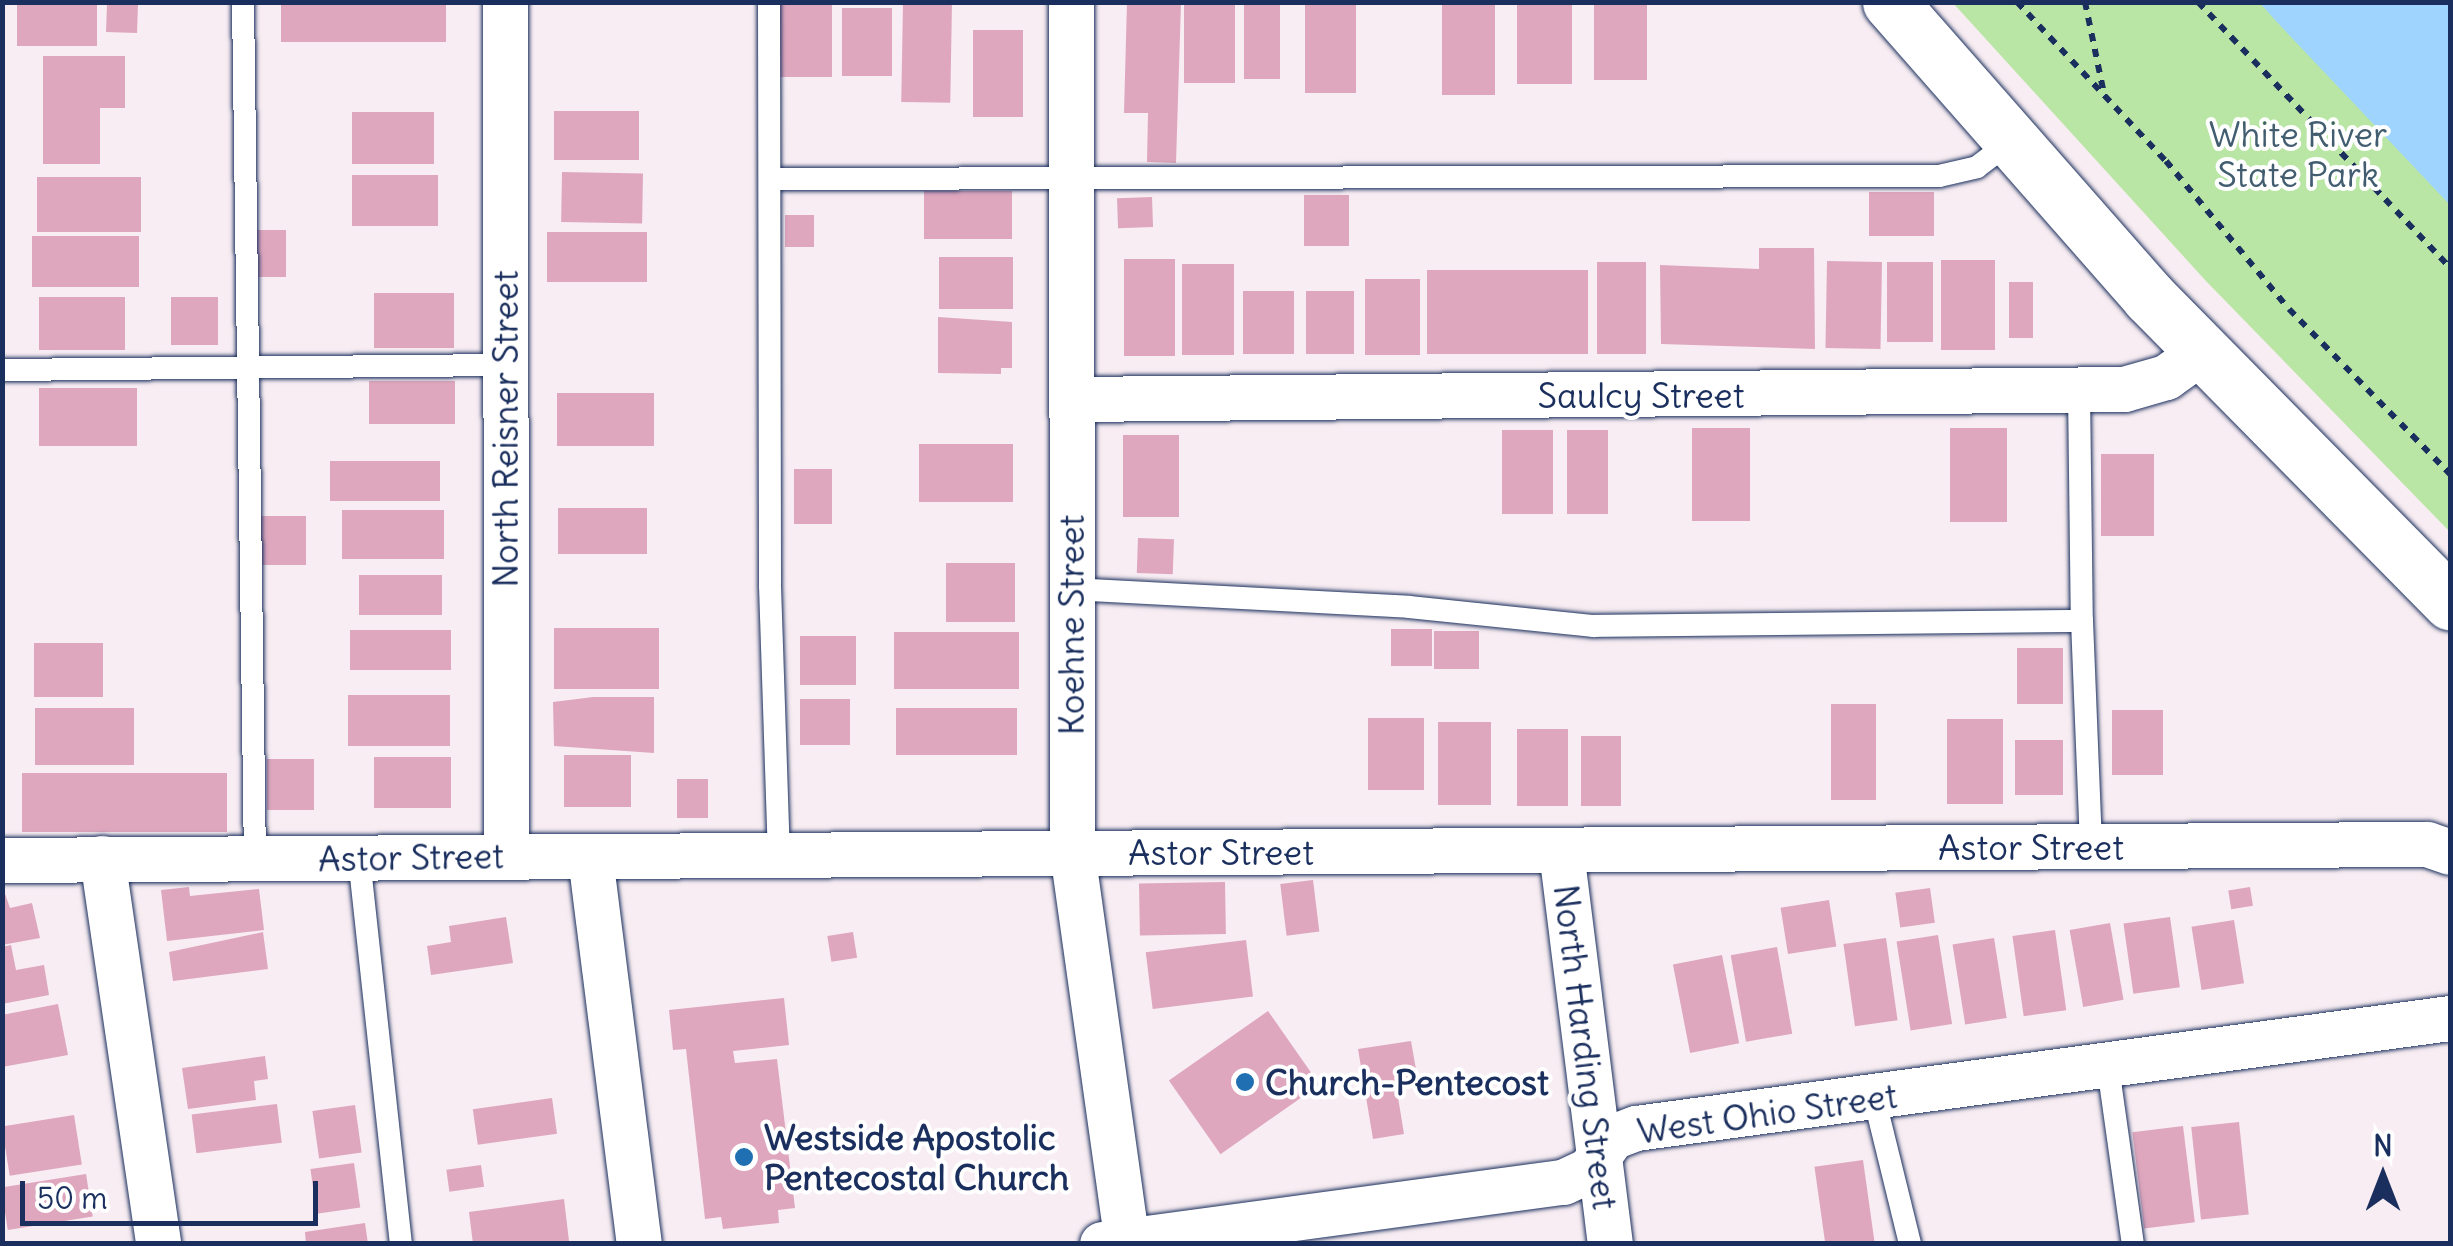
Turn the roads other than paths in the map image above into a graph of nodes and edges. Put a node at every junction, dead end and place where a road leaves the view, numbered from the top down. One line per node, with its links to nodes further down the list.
1 (243, 2): 11 (lane)
2 (504, 2): 10 (street, North Reisner Street)
3 (768, 2): 7 (lane)
4 (1071, 2): 8 (street, Koehne Street)
5 (1890, 2): 6 (main road)
6 (2010, 142): 8 (lane); 9 (main road)
7 (772, 179): 8 (lane); 22 (lane)
8 (1071, 179): 14 (street, Koehne Street)
9 (2201, 352): 13 (street, Saulcy Street); 16 (main road)
10 (505, 366): 11 (lane); 23 (street, North Reisner Street)
11 (248, 369): 12 (lane); 28 (lane)
12 (2, 370)
13 (2079, 390): 14 (street, Saulcy Street); 17 (lane)
14 (1071, 398): 15 (street, Koehne Street)
15 (1071, 589): 17 (lane); 21 (street, Koehne Street)
16 (2450, 602)
17 (2082, 621): 18 (lane)
18 (2092, 846): 19 (street, Astor Street); 20 (street, Astor Street)
19 (2445, 849)
20 (1561, 851): 21 (street, Astor Street); 32 (street, North Harding Street)
21 (1072, 852): 22 (street, Astor Street); 33 (street, Koehne Street)
22 (780, 854): 24 (street, Astor Street)
23 (506, 856): 24 (street, Astor Street); 26 (street, Astor Street)
24 (590, 857): 36 (street)
25 (102, 858): 27 (street, Astor Street); 28 (street, Astor Street); 34 (street)
26 (360, 858): 28 (street, Astor Street); 35 (lane)
27 (2, 860)
28 (255, 860)
29 (2450, 1018): 30 (street, West Ohio Street)
30 (2108, 1067): 31 (street, West Ohio Street); 39 (lane)
31 (1874, 1097): 32 (street, West Ohio Street); 38 (lane)
32 (1598, 1155): 33 (street, West Ohio Street); 37 (street, North Harding Street)
33 (1118, 1242)
34 (158, 1244)
35 (401, 1244)
36 (639, 1244)
37 (1610, 1244)
38 (1910, 1244)
39 (2133, 1244)

